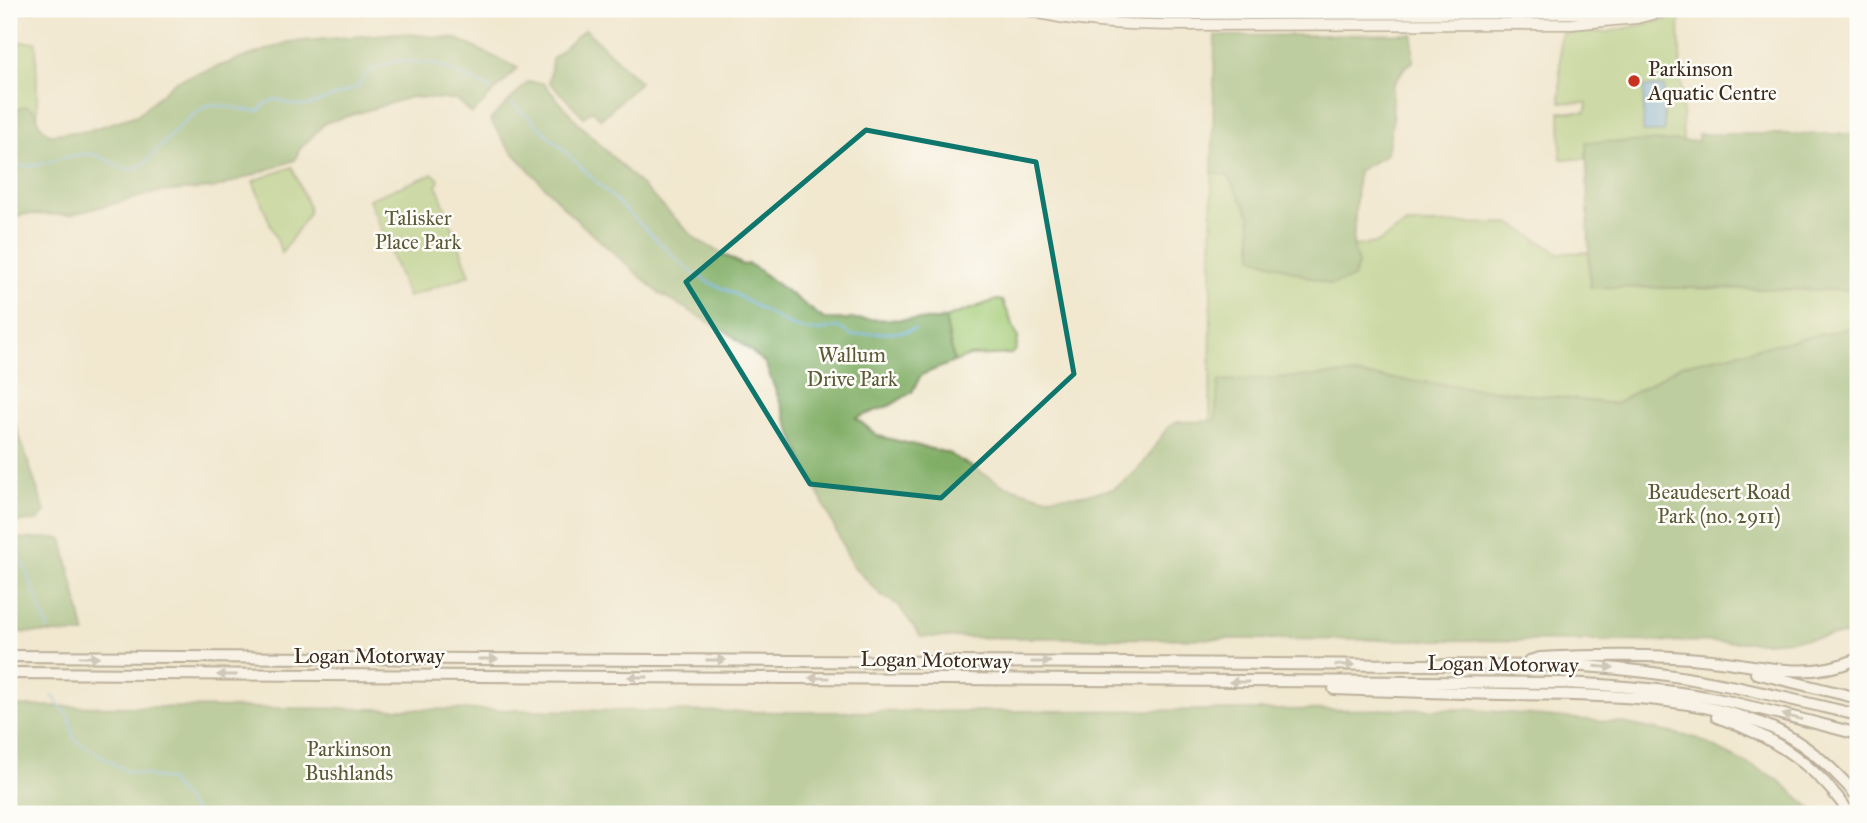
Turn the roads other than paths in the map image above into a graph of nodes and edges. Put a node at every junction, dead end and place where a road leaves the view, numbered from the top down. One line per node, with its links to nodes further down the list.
1 (1023, 9): 5 (main road)
2 (1070, 9): 5 (main road)
3 (1631, 9): 5 (main road)
4 (1672, 9): 5 (main road)
5 (1548, 19)
6 (9, 656): 9 (highway, Logan Motorway, one-way to 9)
7 (1858, 659): 8 (highway)
8 (1698, 660): 9 (highway); 12 (highway)
9 (1512, 665): 14 (highway, Logan Motorway, one-way to 14)
10 (9, 673): 11 (highway, Logan Motorway, one-way to 10)
11 (1304, 682): 13 (highway); 15 (highway, Logan Motorway, one-way to 11)
12 (1858, 698)
13 (1676, 704): 16 (highway); 17 (highway)
14 (1858, 715)
15 (1858, 734)
16 (1858, 797)
17 (1850, 814)

